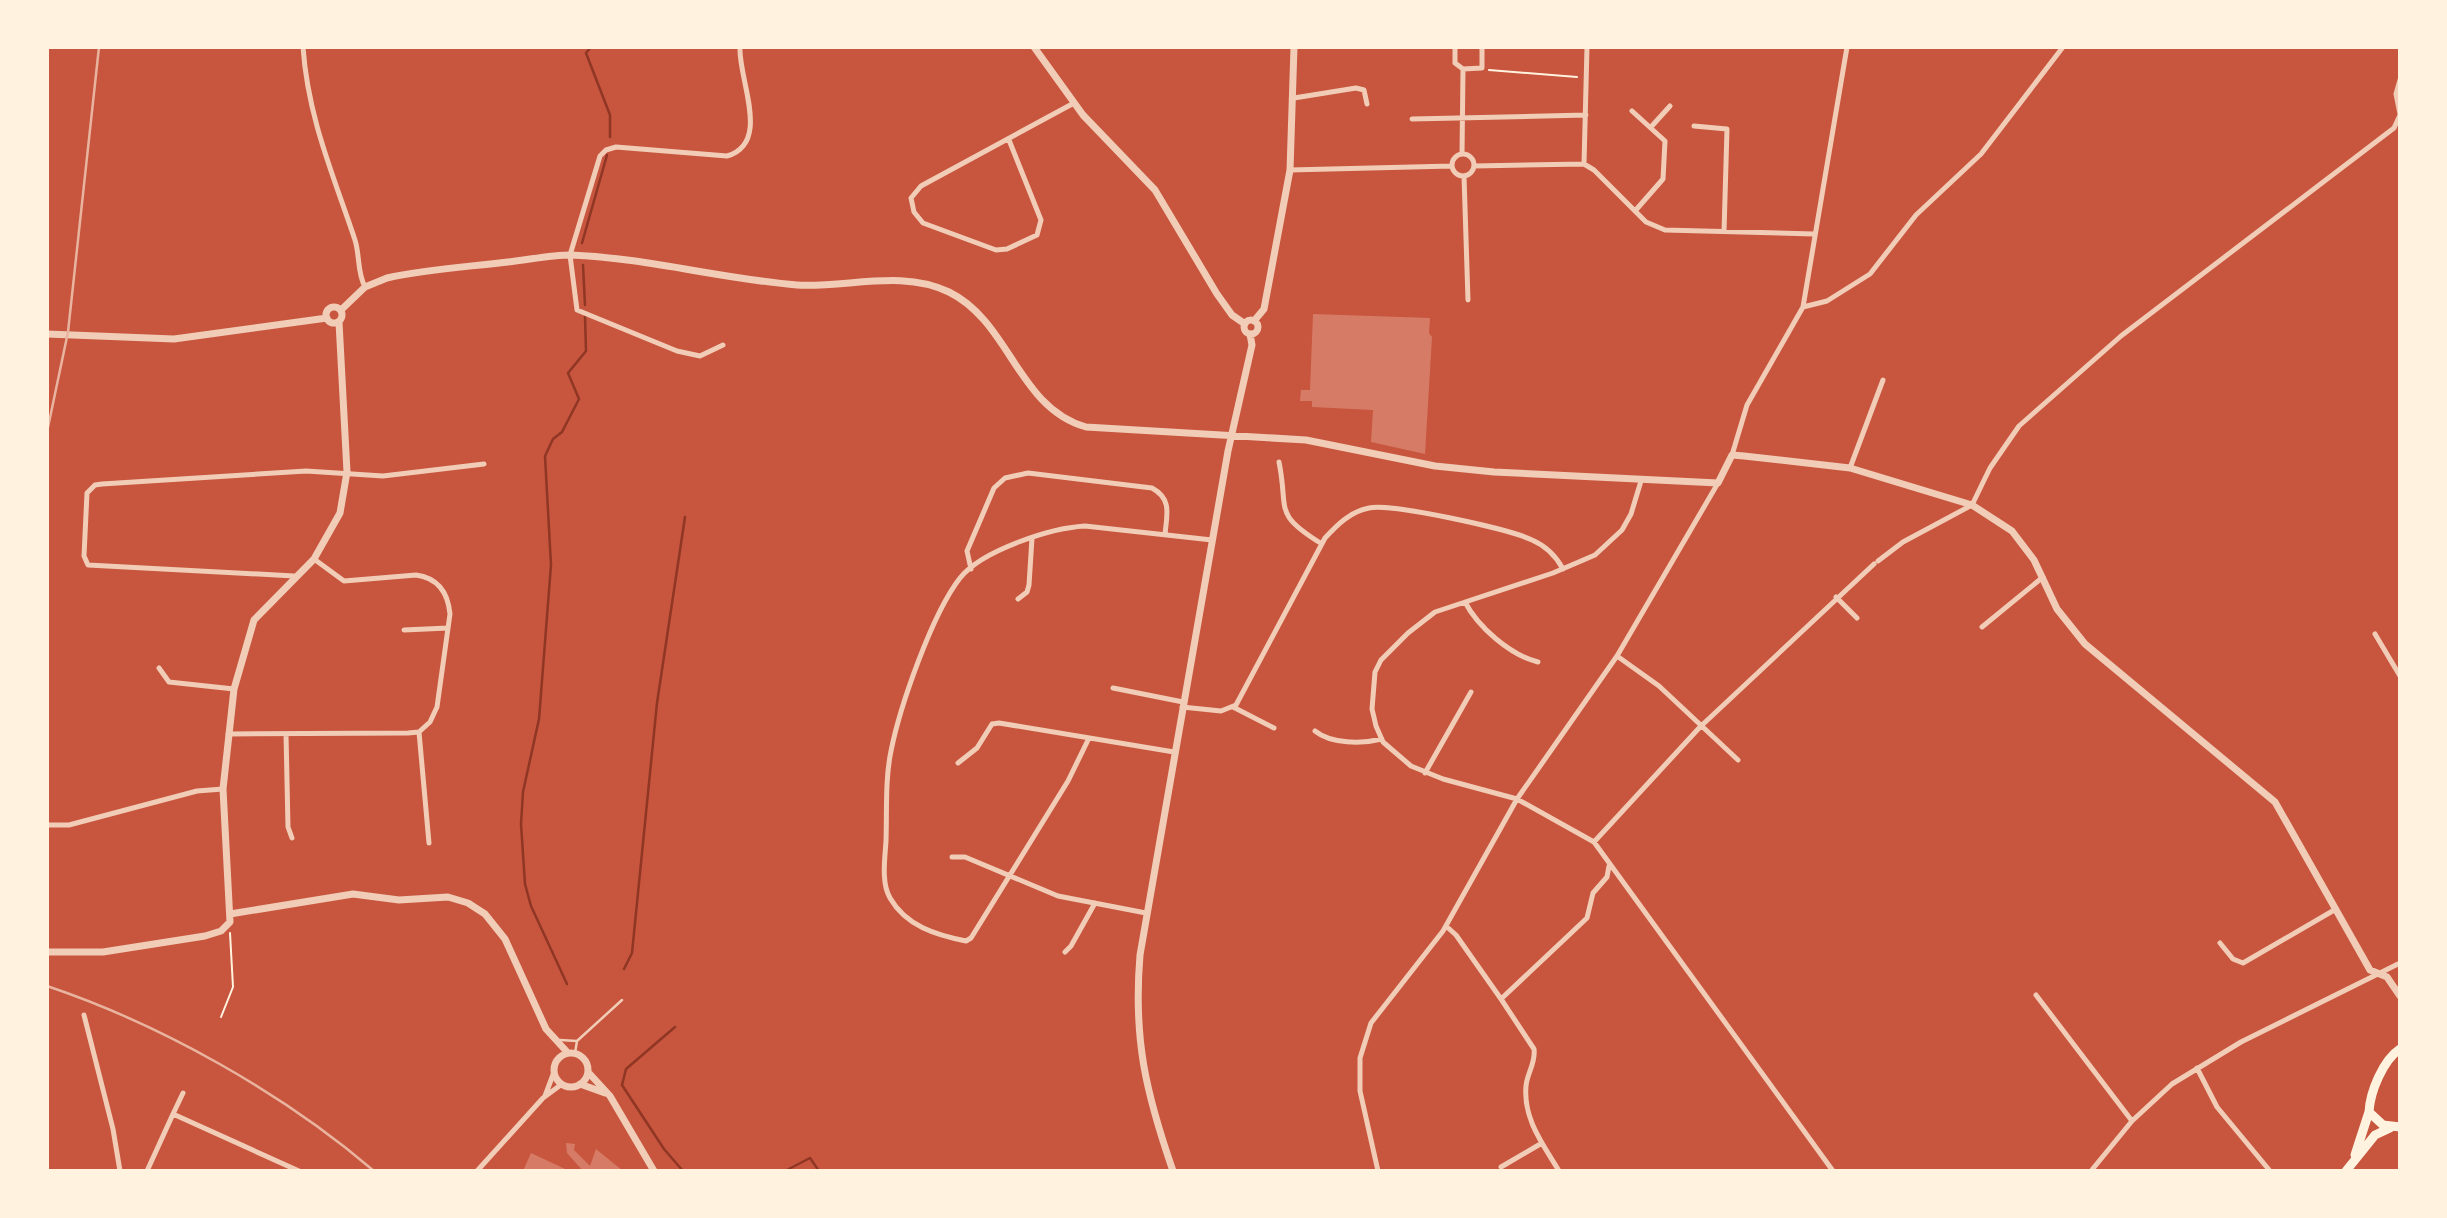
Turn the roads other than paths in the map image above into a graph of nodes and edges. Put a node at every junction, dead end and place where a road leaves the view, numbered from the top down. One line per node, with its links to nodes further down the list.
1 (303, 47): 34 (street)
2 (740, 47): 33 (street)
3 (1034, 47): 13 (street)
4 (1294, 47): 12 (street)
5 (1455, 47): 10 (street)
6 (1482, 47): 10 (street)
7 (1587, 47): 18 (street)
8 (1847, 47): 32 (street)
9 (2063, 47): 36 (street)
10 (1463, 69): 19 (street)
11 (2400, 80): 17 (street)
12 (1294, 97): 14 (street); 28 (street)
13 (1074, 103): 23 (street); 41 (street)
14 (1367, 104)
15 (1670, 106): 22 (street)
16 (1632, 111): 22 (street)
17 (2400, 114): 54 (street)
18 (1586, 116): 19 (street); 25 (street)
19 (1462, 118): 20 (street); 24 (street)
20 (1412, 119)
21 (1694, 126): 31 (street)
22 (1651, 127): 30 (street)
23 (1009, 140): 23 (street)
24 (1462, 154): 26 (street); 27 (street)
25 (1584, 164): 27 (street); 30 (street)
26 (1452, 166): 28 (street); 29 (street)
27 (1474, 166): 29 (street)
28 (1290, 170): 39 (street)
29 (1464, 176): 35 (street)
30 (1635, 211): 31 (street)
31 (1724, 232): 32 (street)
32 (1814, 234): 36 (street)
33 (570, 255): 34 (street); 44 (street); 46 (street)
34 (365, 287): 37 (street)
35 (1468, 300)
36 (1803, 307): 47 (street)
37 (341, 310): 38 (street); 40 (street)
38 (327, 318): 40 (street); 42 (street)
39 (1254, 321): 41 (street); 43 (street)
40 (339, 322): 51 (street)
41 (1245, 324): 43 (street)
42 (47, 334)
43 (1251, 334): 46 (street)
44 (723, 345)
45 (1883, 380): 50 (street)
46 (1232, 434): 52 (street); 57 (street)
47 (1732, 455): 50 (street); 53 (street)
48 (1279, 463): 58 (street)
49 (484, 464): 51 (street)
50 (1850, 468): 54 (street)
51 (347, 472): 59 (street); 62 (street)
52 (1641, 481): 53 (street); 61 (street)
53 (1718, 483): 72 (street)
54 (1972, 505): 63 (street); 64 (street)
55 (1165, 534): 56 (street); 57 (street); 60 (street)
56 (1032, 538): 60 (street); 65 (street)
57 (1212, 540): 79 (street)
58 (1322, 544): 61 (street); 80 (street)
59 (314, 559): 62 (street); 69 (street)
60 (971, 569): 101 (street)
61 (1563, 569): 66 (street)
62 (294, 576): 77 (street)
63 (2043, 577): 68 (street); 103 (street)
64 (1836, 597): 67 (street); 81 (street)
65 (1018, 599)
66 (1465, 602): 73 (street); 88 (street)
67 (1857, 618)
68 (1982, 627)
69 (448, 628): 70 (street); 84 (street)
70 (404, 630)
71 (2375, 634): 75 (street)
72 (1616, 656): 81 (street); 94 (street)
73 (1538, 662)
74 (159, 668): 77 (street)
75 (2400, 676)
76 (1113, 688): 79 (street)
77 (234, 689): 85 (street)
78 (1471, 692): 92 (street)
79 (1182, 705): 80 (street); 89 (street)
80 (1233, 707): 82 (street)
81 (1700, 727): 90 (street); 97 (street)
82 (1274, 728)
83 (1315, 730): 88 (street)
84 (419, 732): 86 (street); 98 (street)
85 (228, 734): 86 (street); 93 (street)
86 (286, 734): 96 (street)
87 (1089, 738): 89 (street); 91 (street); 101 (street)
88 (1382, 739): 92 (street)
89 (1174, 752): 104 (street)
90 (1738, 761)
91 (958, 763)
92 (1425, 773): 94 (street)
93 (223, 789): 95 (street); 105 (street)
94 (1517, 799): 97 (street); 106 (street)
95 (47, 825)
96 (292, 838)
97 (1594, 842): 100 (street)
98 (429, 843)
99 (952, 858): 101 (street)
100 (1609, 866): 114 (street); 145 (street)
101 (1008, 877): 102 (street)
102 (1094, 903): 104 (street); 109 (street)
103 (2336, 909): 107 (street); 111 (street)
104 (1146, 913): 142 (street)
105 (230, 918): 108 (street); 117 (street)
106 (1446, 926): 114 (street); 143 (street)
107 (2221, 943)
108 (47, 952)
109 (1065, 952)
110 (2400, 963): 111 (street)
111 (2375, 974): 113 (street); 122 (street)
112 (2036, 995): 132 (street)
113 (2400, 996)
114 (1502, 999): 134 (street)
115 (622, 1000): 118 (lane)
116 (85, 1015): 137 (street)
117 (553, 1040): 118 (lane); 120 (street); 121 (street)
118 (577, 1041): 120 (lane)
119 (2400, 1049): 130 (main road)
120 (571, 1053): 121 (street); 124 (street)
121 (557, 1060): 123 (street)
122 (2197, 1068): 132 (street); 147 (street)
123 (554, 1072): 125 (street); 129 (street)
124 (587, 1072): 126 (street); 128 (street)
125 (562, 1084): 126 (street); 129 (street)
126 (580, 1084): 128 (street)
127 (183, 1094): 131 (street)
128 (610, 1096): 141 (street)
129 (543, 1098): 140 (street)
130 (2369, 1112): 133 (main road); 136 (main road)
131 (173, 1114): 138 (street); 139 (street)
132 (2132, 1121): 146 (street)
133 (2395, 1127): 136 (main road)
134 (1542, 1143): 135 (street); 144 (street)
135 (1501, 1167)
136 (2348, 1169)
137 (120, 1171)
138 (147, 1171)
139 (299, 1171)
140 (477, 1171)
141 (654, 1171)
142 (1173, 1171)
143 (1378, 1171)
144 (1559, 1171)
145 (1833, 1171)
146 (2091, 1171)
147 (2270, 1171)

